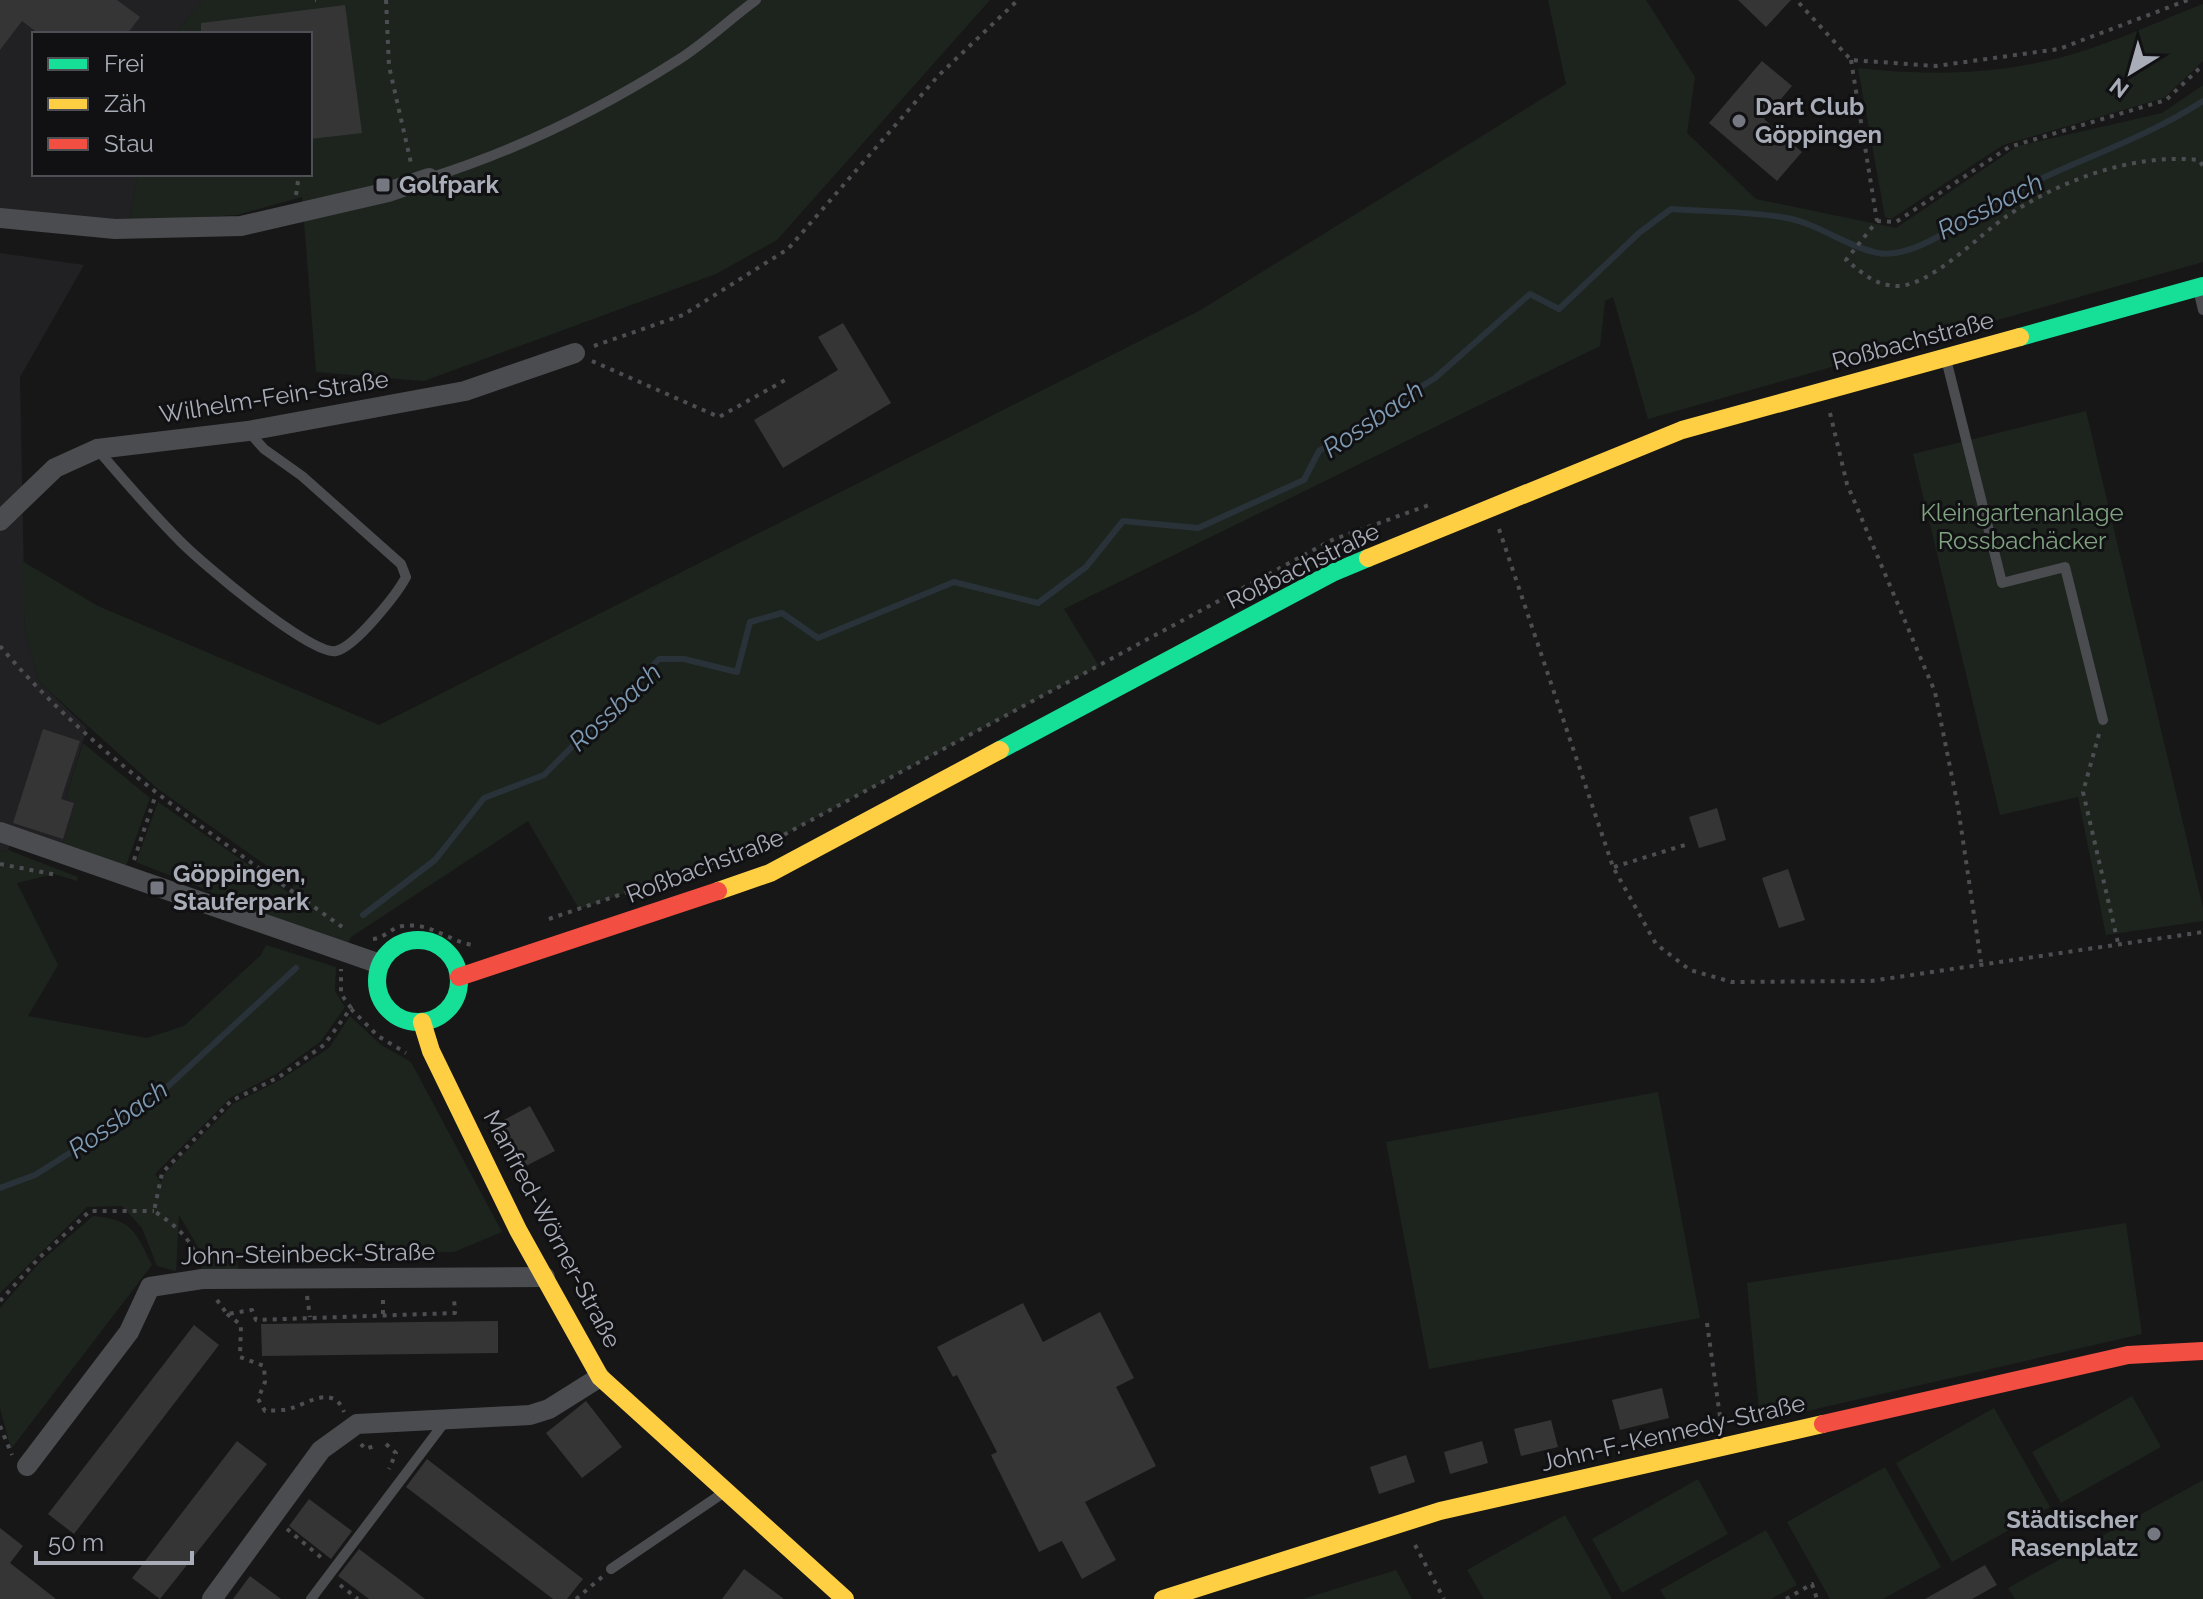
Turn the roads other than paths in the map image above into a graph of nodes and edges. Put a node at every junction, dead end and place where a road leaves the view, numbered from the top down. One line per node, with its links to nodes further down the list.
1 (756, 0): 2 (lane)
2 (423, 180): 3 (street)
3 (0, 218)
4 (2200, 287): 5 (lane); 7 (street, Roßbachstraße)
5 (2203, 310)
6 (575, 353): 8 (street, Wilhelm-Fein-Straße)
7 (1945, 357): 11 (lane); 14 (street, Roßbachstraße)
8 (248, 431): 9 (street, Wilhelm-Fein-Straße); 9 (lane)
9 (97, 449): 10 (street, Wilhelm-Fein-Straße)
10 (0, 521)
11 (2103, 720)
12 (0, 832): 13 (street)
13 (380, 964): 14 (street); 15 (street)
14 (459, 977): 15 (street)
15 (422, 1022): 16 (street, Manfred-Wörner-Straße)
16 (545, 1277): 18 (street, Manfred-Wörner-Straße); 20 (street, John-Steinbeck-Straße)
17 (2203, 1351): 26 (street, John-F.-Kennedy-Straße)
18 (600, 1377): 19 (street); 21 (street, Manfred-Wörner-Straße)
19 (447, 1418): 23 (street); 24 (lane)
20 (27, 1466)
21 (727, 1490): 22 (lane); 25 (street, Manfred-Wörner-Straße)
22 (611, 1569)
23 (212, 1599)
24 (311, 1599)
25 (845, 1599)
26 (1163, 1599)

